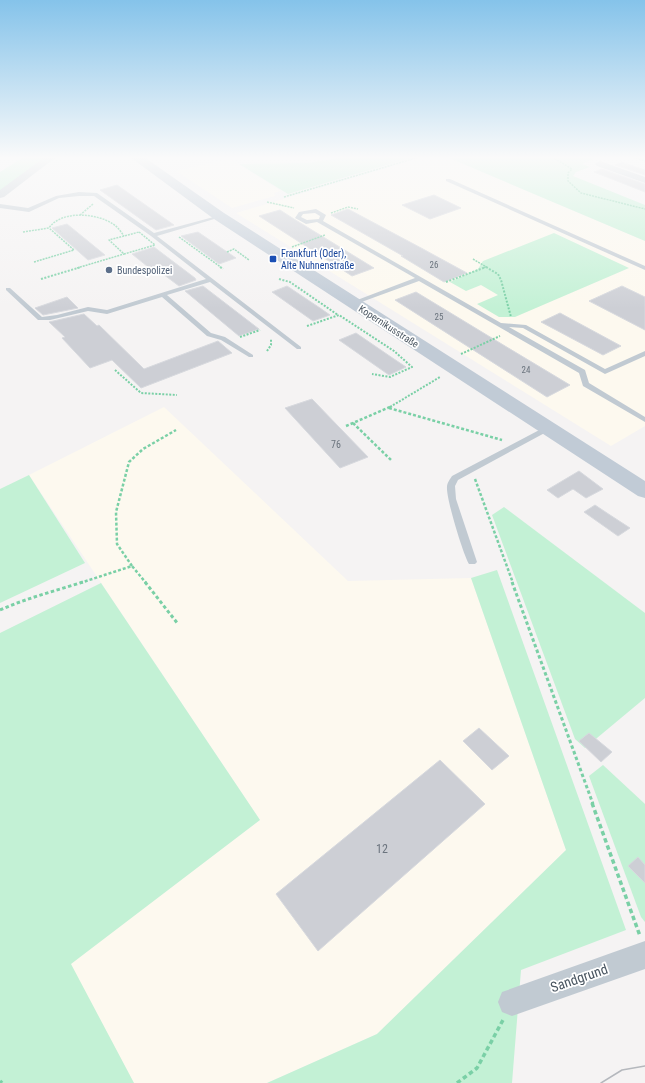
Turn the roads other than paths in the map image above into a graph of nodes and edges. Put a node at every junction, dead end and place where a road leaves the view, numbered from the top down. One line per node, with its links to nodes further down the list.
1 (11, 208): 2 (lane)
2 (34, 208)
3 (113, 208): 8 (lane)
4 (207, 208): 6 (main road, Kopernikusstraße)
5 (510, 208): 9 (lane)
6 (219, 216): 8 (lane); 14 (main road, Kopernikusstraße)
7 (318, 221): 7 (lane); 11 (lane)
8 (152, 235): 10 (lane)
9 (645, 268)
10 (210, 280): 13 (lane); 16 (lane)
11 (419, 280): 14 (lane); 15 (lane)
12 (8, 289): 13 (lane)
13 (163, 295): 18 (lane)
14 (354, 304): 20 (main road, Kopernikusstraße)
15 (500, 325): 17 (lane); 19 (lane)
16 (299, 348)
17 (645, 352)
18 (251, 356)
19 (645, 420)
20 (548, 429): 21 (main road, Kopernikusstraße); 22 (lane)
21 (645, 491)
22 (472, 562)
23 (644, 949): 24 (street, Sandgrund)
24 (512, 1002)

